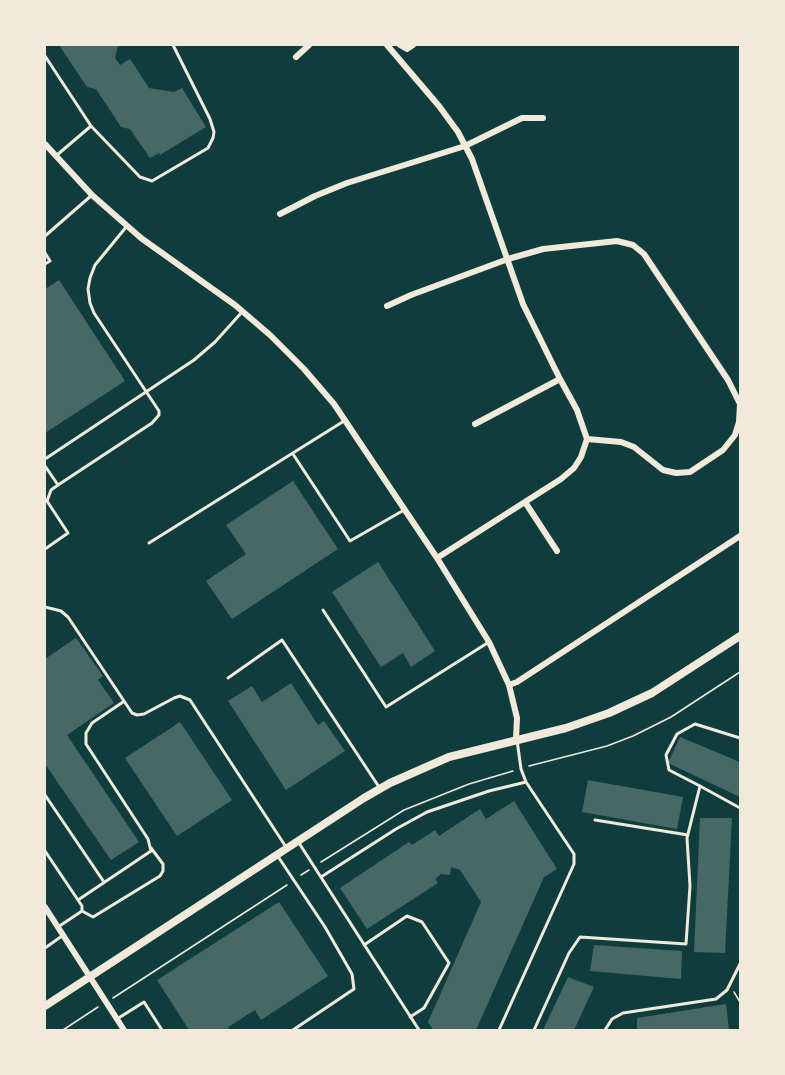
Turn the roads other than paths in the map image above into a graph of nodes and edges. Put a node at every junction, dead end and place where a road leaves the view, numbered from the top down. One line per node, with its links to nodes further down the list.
1 (173, 45): 9 (lane)
2 (309, 45): 7 (street)
3 (387, 45): 11 (street)
4 (400, 45): 5 (street)
5 (413, 45)
6 (45, 56): 9 (lane)
7 (296, 57)
8 (543, 118): 11 (street)
9 (91, 126): 12 (lane)
10 (45, 144): 12 (street)
11 (465, 146): 14 (street); 18 (street)
12 (56, 156): 13 (street)
13 (92, 195): 15 (street); 16 (lane)
14 (280, 214)
15 (127, 226): 21 (street); 23 (lane)
16 (45, 236)
17 (45, 253): 19 (lane)
18 (508, 259): 20 (street); 22 (street); 26 (street)
19 (45, 264)
20 (387, 306)
21 (243, 311): 23 (lane); 24 (street)
22 (560, 379): 25 (street); 26 (street)
23 (146, 392): 28 (lane); 30 (lane)
24 (346, 420): 27 (lane); 32 (street)
25 (475, 424)
26 (586, 439): 31 (street)
27 (293, 454): 32 (lane); 34 (lane)
28 (45, 459)
29 (45, 466): 30 (lane)
30 (57, 486): 35 (lane)
31 (525, 502): 36 (street); 37 (street)
32 (405, 509): 37 (street)
33 (740, 536): 43 (street)
34 (149, 543)
35 (45, 549)
36 (557, 551)
37 (437, 558): 41 (street)
38 (45, 607): 44 (lane)
39 (323, 610): 41 (lane)
40 (740, 636): 46 (street)
41 (489, 642): 43 (street)
42 (228, 678): 49 (lane)
43 (509, 685): 46 (street)
44 (123, 702): 55 (lane); 56 (lane)
45 (740, 738): 48 (lane)
46 (516, 739): 47 (lane); 49 (street)
47 (526, 782): 59 (lane); 77 (lane)
48 (700, 786): 51 (lane); 53 (lane)
49 (380, 789): 54 (street)
50 (45, 795): 60 (lane)
51 (740, 808)
52 (595, 820): 53 (lane)
53 (688, 835): 78 (lane)
54 (298, 841): 56 (street); 59 (lane)
55 (151, 848): 60 (lane); 63 (lane)
56 (287, 848): 58 (street)
57 (45, 851): 61 (lane)
58 (277, 855): 69 (street); 75 (lane)
59 (321, 878): 66 (lane)
60 (104, 882): 61 (lane)
61 (78, 900): 63 (lane)
62 (45, 907): 64 (street)
63 (82, 911): 64 (lane)
64 (58, 927): 65 (street)
65 (63, 935): 67 (lane); 69 (street)
66 (364, 945): 71 (lane); 71 (lane)
67 (45, 948)
68 (740, 964): 79 (lane)
69 (90, 977): 70 (street); 72 (street)
70 (45, 1006)
71 (411, 1017): 76 (lane)
72 (117, 1020): 73 (street); 74 (lane)
73 (124, 1030)
74 (162, 1030)
75 (293, 1030)
76 (419, 1030)
77 (499, 1030)
78 (534, 1030)
79 (605, 1030)

